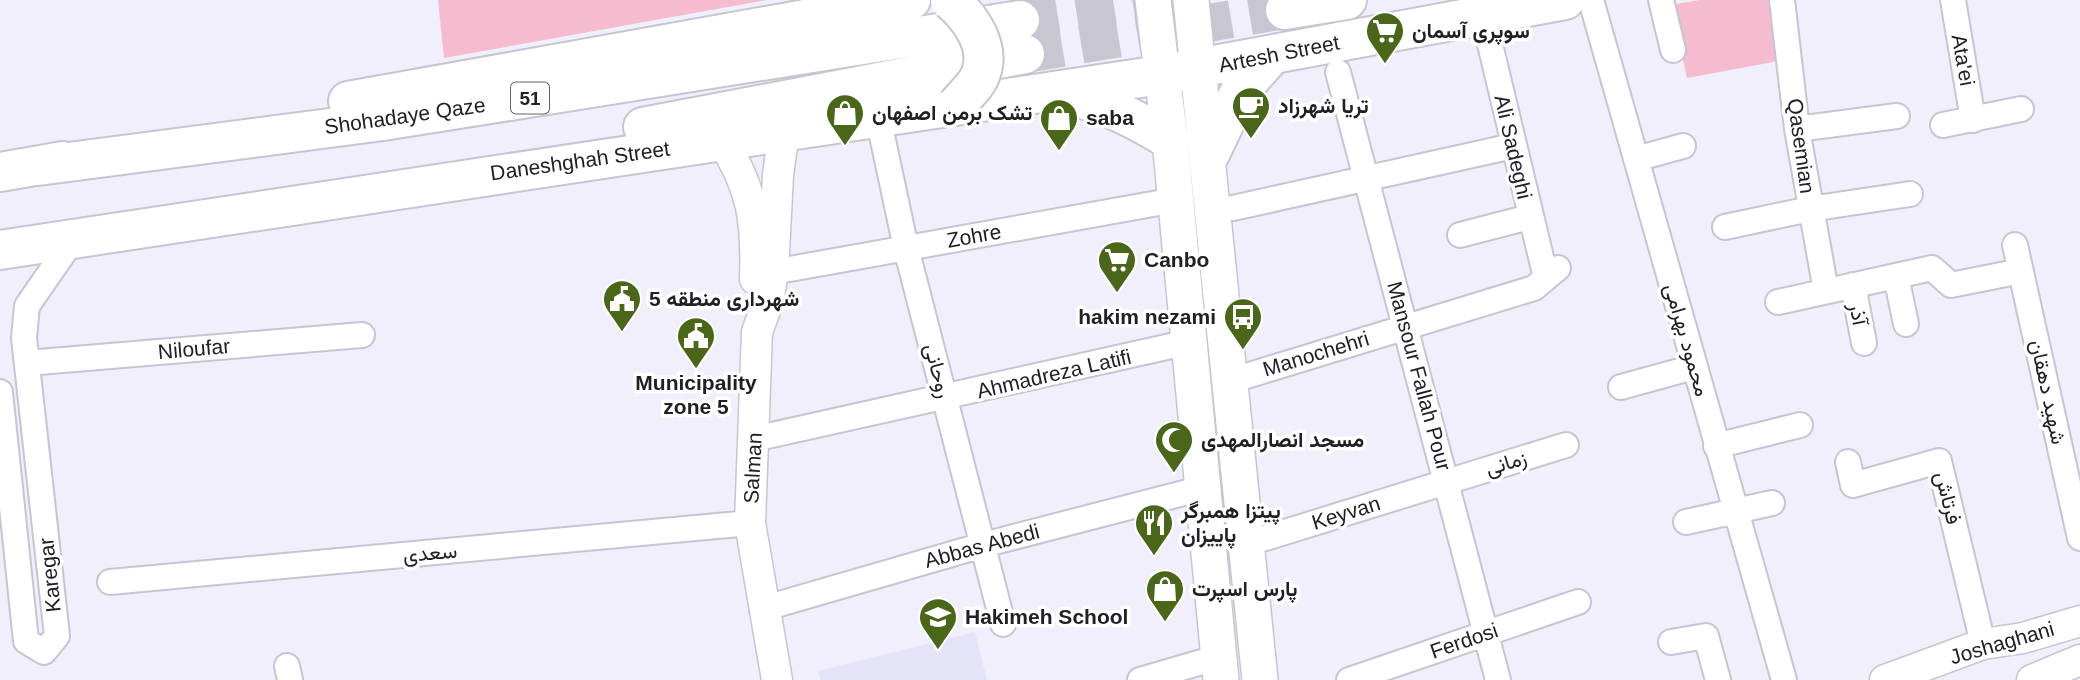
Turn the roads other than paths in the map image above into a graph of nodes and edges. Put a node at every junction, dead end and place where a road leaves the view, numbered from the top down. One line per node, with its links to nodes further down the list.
1 (911, 0): 34 (main road)
2 (950, 0): 20 (main road, bridge)
3 (1347, 0): 11 (main road)
4 (1366, 0): 14 (main road)
5 (1565, 0): 13 (main road, Artesh Street)
6 (1591, 0): 33 (street, محمود بهرامی)
7 (1661, 0): 15 (street)
8 (1782, 0): 27 (street, Qasemian)
9 (1953, 0): 25 (street, Ata'ei)
10 (1192, 7): 18 (main road)
11 (1284, 10)
12 (1154, 11): 21 (main road)
13 (1483, 15): 14 (main road, Artesh Street); 30 (street, Ali Sadeghi)
14 (1400, 31): 16 (main road, Artesh Street)
15 (1673, 50)
16 (1272, 55): 18 (main road, Artesh Street); 32 (main road)
17 (1338, 72): 37 (street, Mansour Fallah Pour)
18 (1201, 87): 21 (main road, Artesh Street); 32 (main road)
19 (1046, 92): 20 (main road, Daneshghah Street); 21 (main road, Daneshghah Street); 21 (main road)
20 (957, 105): 24 (main road, Daneshghah Street)
21 (1166, 107): 40 (main road)
22 (2021, 109): 25 (street)
23 (1897, 116): 27 (street)
24 (878, 117): 28 (main road, Daneshghah Street); 48 (street, روحانی)
25 (1973, 120): 26 (street)
26 (1943, 125)
27 (1797, 129): 41 (street, Qasemian)
28 (784, 131): 29 (main road, Daneshghah Street); 36 (street, Salman)
29 (721, 140): 38 (street); 46 (main road, Daneshghah Street)
30 (1513, 146): 37 (street); 43 (street, Ali Sadeghi)
31 (1683, 146): 33 (street)
32 (1209, 156): 42 (main road)
33 (1636, 159): 64 (street, محمود بهرامی)
34 (38, 166): 35 (main road, 51); 46 (main road, Shohadaye Qaze / 51)
35 (0, 172)
36 (778, 175): 38 (street); 51 (street, Salman)
37 (1367, 178): 42 (street); 58 (street, Mansour Fallah Pour)
38 (747, 183): 59 (street)
39 (1910, 194): 41 (street)
40 (1175, 200): 48 (street, Zohre); 61 (main road)
41 (1810, 209): 44 (street); 55 (street, Qasemian)
42 (1224, 211): 65 (main road)
43 (1529, 217): 45 (street); 52 (street, Ali Sadeghi)
44 (1726, 227)
45 (1460, 235)
46 (74, 238): 49 (main road, Daneshghah Street / 51); 63 (street, Karegar)
47 (2015, 245): 50 (street, شهید دهقان)
48 (906, 248): 51 (street, Zohre); 68 (street, روحانی)
49 (0, 250)
50 (2021, 271): 53 (street); 80 (street, شهید دهقان)
51 (773, 272): 59 (street, Salman)
52 (1552, 273): 58 (street, Manochehri)
53 (1896, 276): 54 (street); 57 (street)
54 (1853, 285): 55 (street); 62 (street, آذر)
55 (1826, 291): 56 (street)
56 (1778, 302)
57 (1906, 324)
58 (1406, 327): 65 (street, Manochehri); 74 (street, Mansour Fallah Pour)
59 (757, 332): 70 (street, Salman)
60 (362, 335): 63 (street, Niloufar)
61 (1189, 342): 68 (street, Ahmadreza Latifi); 75 (main road)
62 (1864, 343)
63 (27, 363): 67 (street, Karegar)
64 (1694, 367): 66 (street); 72 (street, محمود بهرامی)
65 (1230, 381): 81 (main road)
66 (1621, 387)
67 (0, 391)
68 (945, 399): 70 (street, Ahmadreza Latifi); 82 (street, روحانی)
69 (1800, 425): 72 (street)
70 (754, 439): 79 (street, Salman)
71 (1566, 445): 74 (street, زمانی)
72 (1716, 446): 77 (street, محمود بهرامی)
73 (1848, 462): 91 (street, فرتاش)
74 (1447, 482): 81 (street, Keyvan); 88 (street, Mansour Fallah Pour)
75 (1203, 488): 82 (street, Abbas Abedi); 93 (main road)
76 (1772, 503): 77 (street)
77 (1735, 511): 78 (street); 101 (street, محمود بهرامی)
78 (1686, 522)
79 (750, 523): 83 (street, سعدی); 85 (street, Salman)
80 (2080, 538)
81 (1245, 544): 97 (main road)
82 (983, 545): 85 (street, Abbas Abedi); 87 (street, روحانی)
83 (110, 582)
84 (1578, 602): 88 (street, Ferdosi)
85 (762, 609): 95 (street, Salman)
86 (2080, 621): 89 (street, Joshaghani)
87 (1003, 624)
88 (1487, 634): 98 (street, Ferdosi); 99 (street, Mansour Fallah Pour)
89 (2023, 638): 91 (street, Joshaghani); 94 (street)
90 (1671, 642): 100 (street)
91 (1983, 644): 102 (street, Joshaghani)
92 (2080, 660): 94 (street, Joshaghani)
93 (1220, 668): 96 (street)
94 (2038, 678)
95 (777, 680)
96 (1140, 680)
97 (1260, 680)
98 (1349, 680)
99 (1499, 680)
100 (1718, 680)
101 (1784, 680)
102 (1885, 680)

